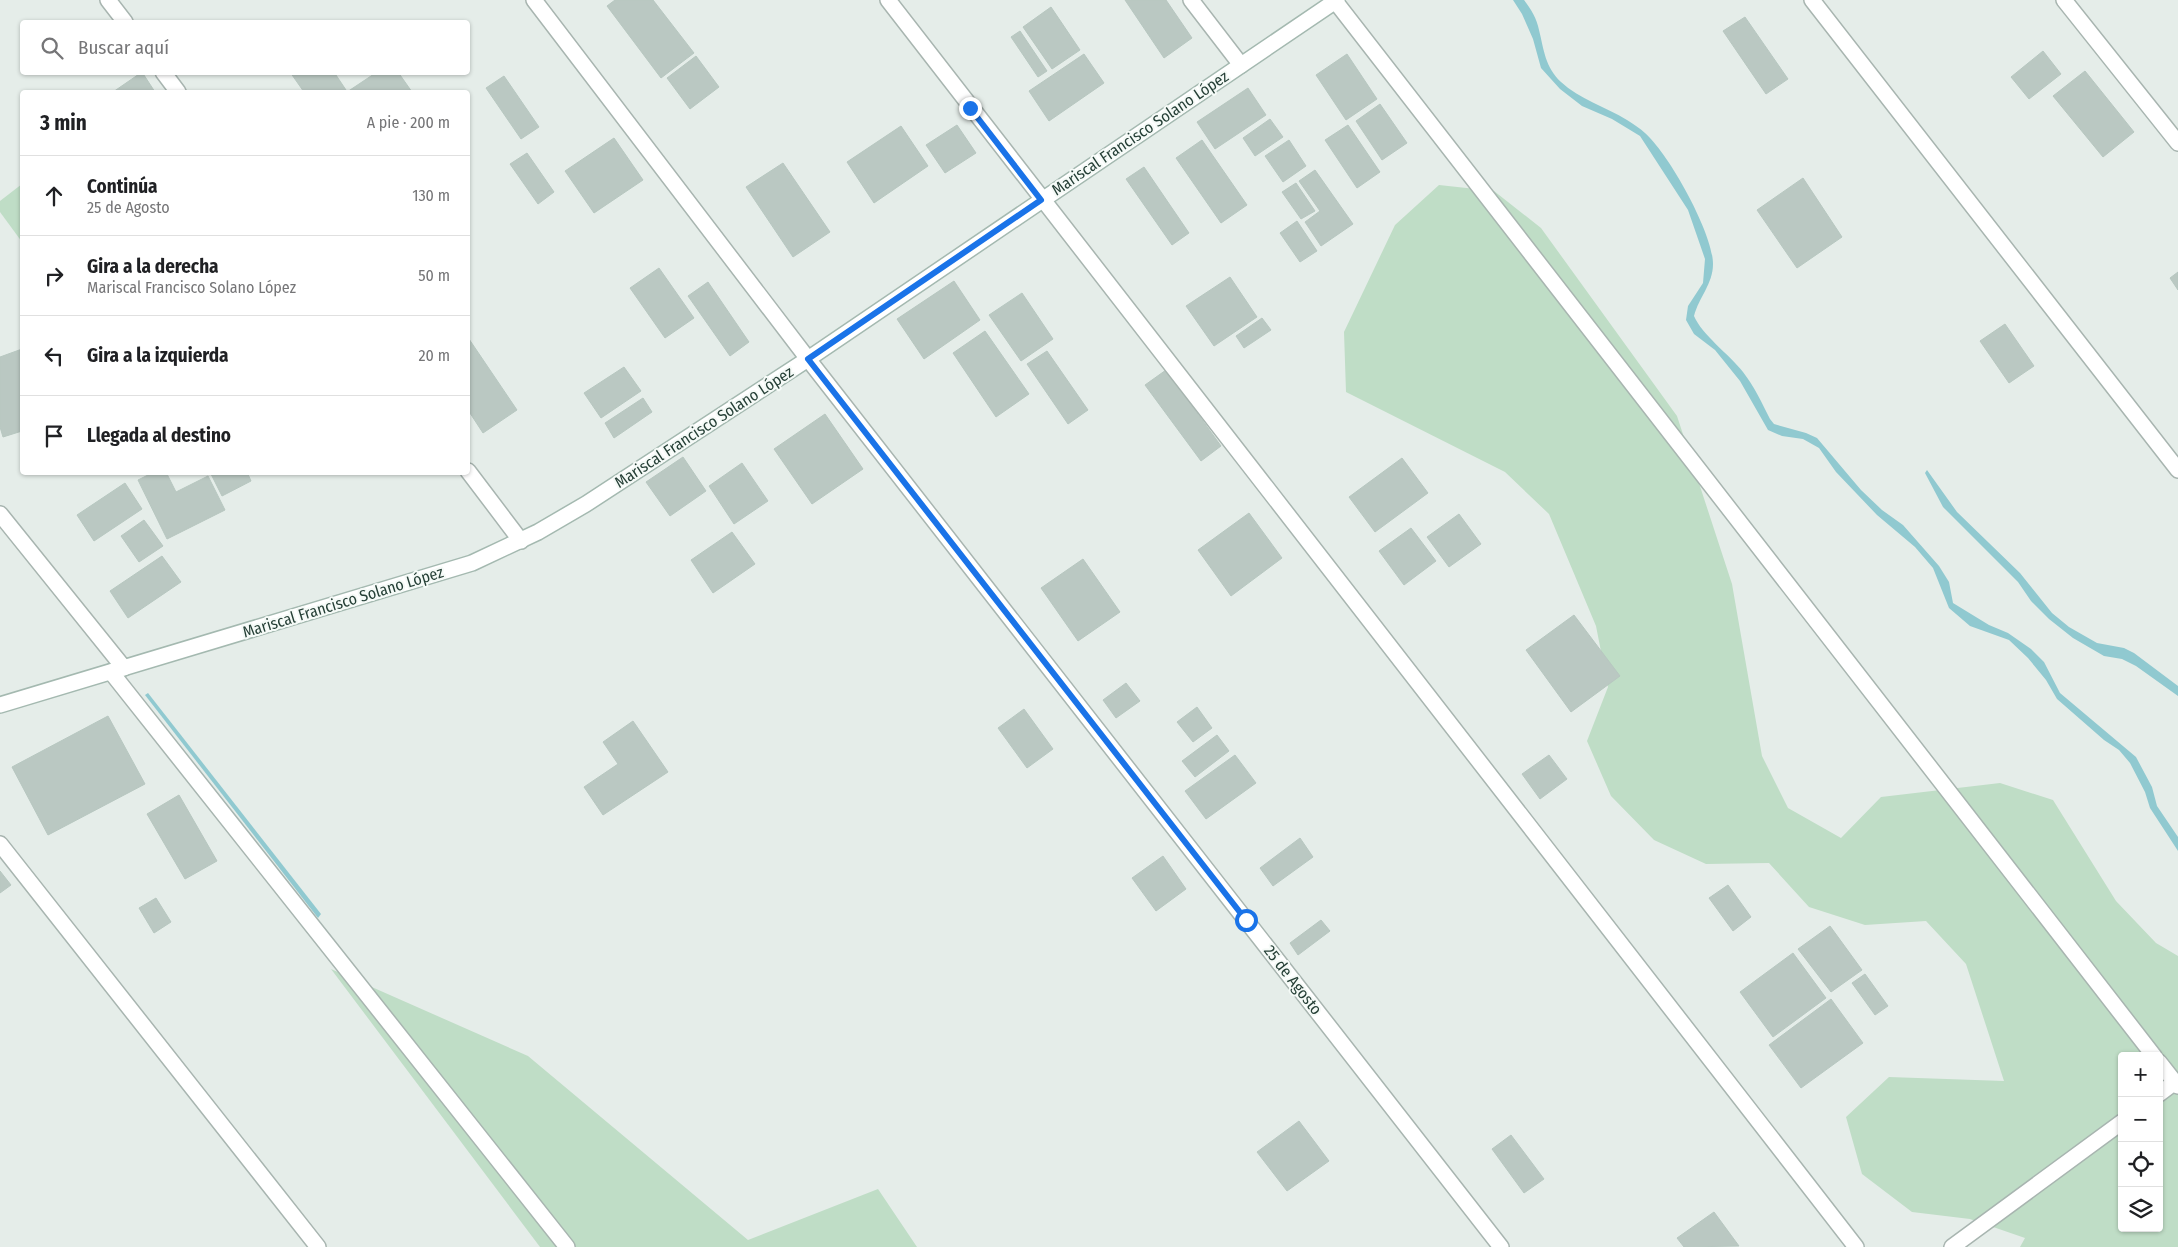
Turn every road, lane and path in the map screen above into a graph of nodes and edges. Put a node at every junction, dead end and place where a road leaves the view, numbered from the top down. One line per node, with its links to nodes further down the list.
1 (108, 0): 8 (street)
2 (534, 0): 14 (street, 25 de Agosto)
3 (888, 0): 13 (street)
4 (1192, 0): 9 (street)
5 (1336, 0): 9 (street, Mariscal Francisco Solano López); 22 (street)
6 (1812, 0): 15 (street)
7 (2064, 0): 12 (street)
8 (123, 20)
9 (1241, 65): 13 (street, Mariscal Francisco Solano López)
10 (165, 75): 11 (street)
11 (176, 90)
12 (2178, 143)
13 (1041, 200): 14 (street, Mariscal Francisco Solano López); 30 (street)
14 (808, 359): 18 (street, Mariscal Francisco Solano López); 29 (street, 25 de Agosto)
15 (2178, 470)
16 (470, 474): 18 (street)
17 (0, 514): 19 (street)
18 (520, 541): 19 (street, Mariscal Francisco Solano López)
19 (118, 670): 20 (street, Mariscal Francisco Solano López); 28 (street)
20 (0, 706)
21 (0, 844): 27 (street)
22 (2151, 1052)
23 (2163, 1067): 24 (street)
24 (2176, 1084): 25 (street)
25 (2163, 1092)
26 (2118, 1125): 31 (street)
27 (318, 1247)
28 (566, 1247)
29 (1501, 1247)
30 (1856, 1247)
31 (1952, 1247)

